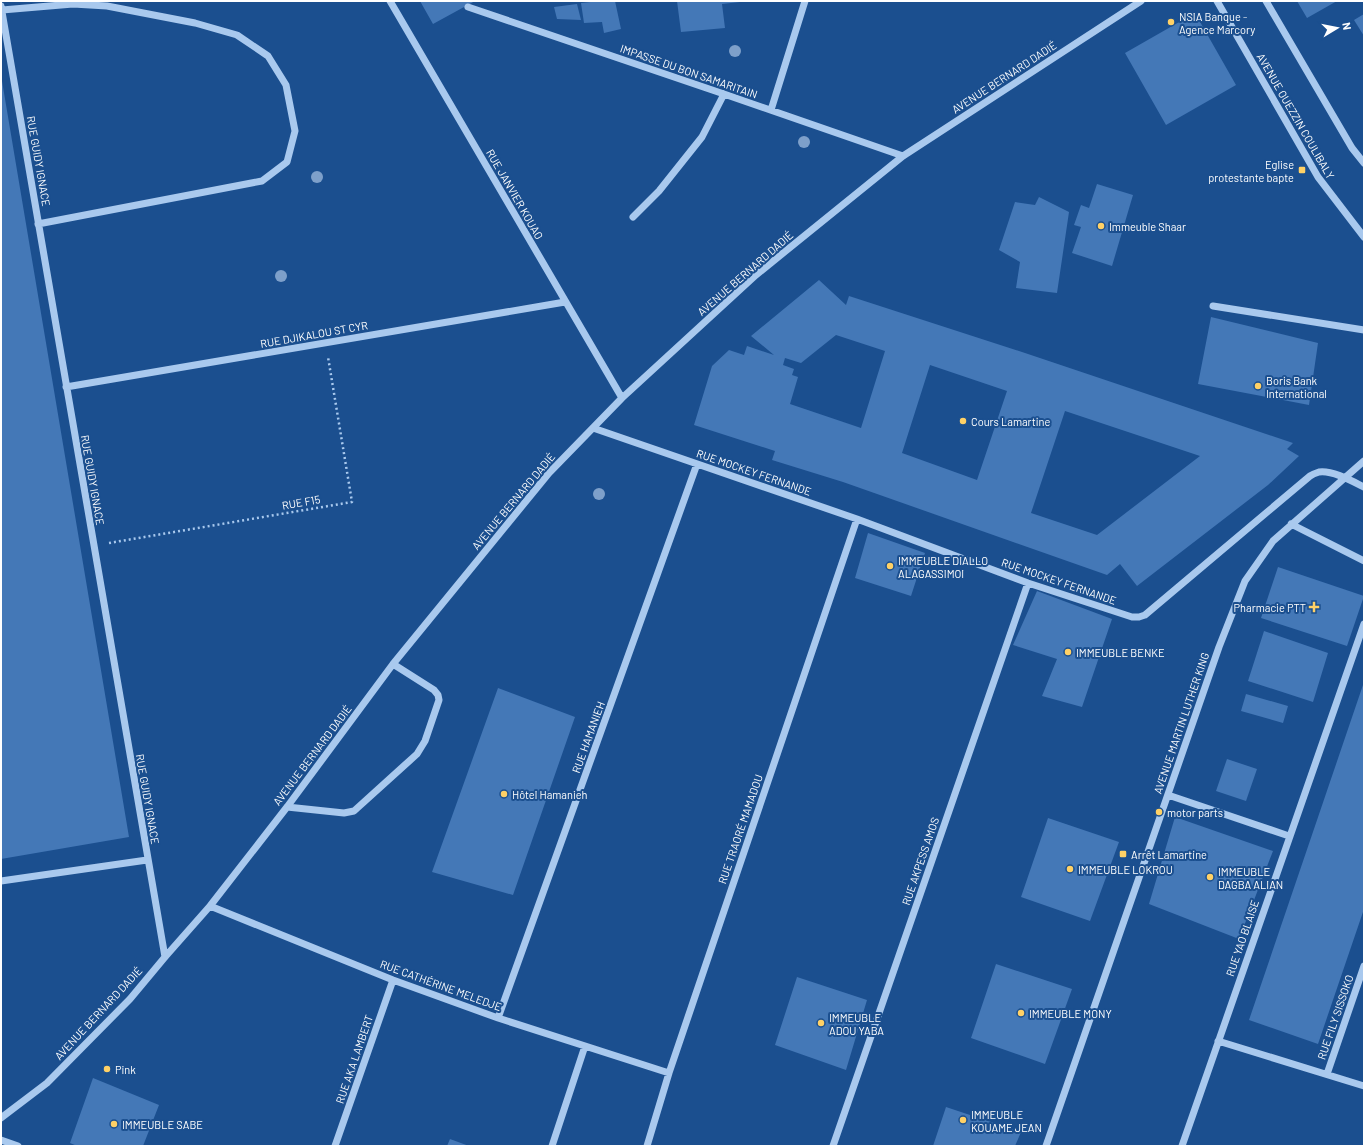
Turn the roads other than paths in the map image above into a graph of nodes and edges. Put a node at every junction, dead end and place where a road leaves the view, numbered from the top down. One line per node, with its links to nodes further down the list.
1 (390, 1): 15 (street, RUE JANVIER KOUAO)
2 (805, 1): 9 (street)
3 (1140, 1): 10 (street, AVENUE BERNARD DADIÉ)
4 (1217, 1): 14 (street, AVENUE OUEZZIN COULIBALY)
5 (1266, 1): 11 (street)
6 (468, 7): 8 (street, IMPASSE DU BON SAMARITAIN)
7 (1, 8): 13 (street, RUE GUIDY IGNACE); 13 (street)
8 (724, 94): 9 (street, IMPASSE DU BON SAMARITAIN); 12 (street)
9 (771, 110): 10 (street, IMPASSE DU BON SAMARITAIN)
10 (902, 156): 19 (street, AVENUE BERNARD DADIÉ)
11 (1364, 163)
12 (633, 217)
13 (38, 224): 18 (street, RUE GUIDY IGNACE)
14 (1364, 237)
15 (565, 302): 18 (street, RUE DJIKALOU ST CYR); 19 (street, RUE JANVIER KOUAO)
16 (1213, 306): 17 (street)
17 (1364, 330)
18 (66, 387): 34 (street, RUE GUIDY IGNACE)
19 (622, 398): 20 (street, AVENUE BERNARD DADIÉ)
20 (593, 428): 22 (street, RUE MOCKEY FERNANDE); 30 (street, AVENUE BERNARD DADIÉ)
21 (1364, 461): 23 (street, AVENUE MARTIN LUTHER KING)
22 (698, 464): 25 (street, RUE MOCKEY FERNANDE); 40 (street, RUE HAMANIEH)
23 (1345, 478): 24 (street, RUE MOCKEY FERNANDE); 26 (street, AVENUE MARTIN LUTHER KING); 28 (street, RUE MOCKEY FERNANDE)
24 (1364, 487)
25 (857, 519): 28 (street, RUE MOCKEY FERNANDE); 43 (street, RUE TRAORÉ MAMADOU)
26 (1291, 524): 27 (street); 31 (street, AVENUE MARTIN LUTHER KING)
27 (1364, 560)
28 (1028, 583): 52 (street, RUE AKPESS AMOS)
29 (1364, 624): 33 (street, RUE YAO BLAISE)
30 (393, 664): 32 (street, AVENUE BERNARD DADIÉ); 32 (street)
31 (1168, 795): 33 (street); 53 (street, AVENUE MARTIN LUTHER KING)
32 (287, 807): 36 (street, AVENUE BERNARD DADIÉ)
33 (1289, 836): 41 (street, RUE YAO BLAISE)
34 (147, 860): 35 (street); 37 (street, RUE GUIDY IGNACE)
35 (1, 881)
36 (210, 906): 37 (street, AVENUE BERNARD DADIÉ); 39 (street, RUE CATHÉRINE MELEDJE)
37 (165, 957): 46 (street, AVENUE BERNARD DADIÉ)
38 (1364, 966): 44 (street, RUE FILY SISSOKO)
39 (393, 980): 40 (street, RUE CATHÉRINE MELEDJE); 49 (street, RUE AKA LAMBERT)
40 (498, 1018): 42 (street, RUE CATHÉRINE MELEDJE)
41 (1218, 1041): 44 (street); 54 (street, RUE YAO BLAISE)
42 (585, 1046): 43 (street, RUE CATHÉRINE MELEDJE); 50 (street)
43 (670, 1073): 51 (street, RUE TRAORÉ MAMADOU)
44 (1327, 1074): 45 (street)
45 (1364, 1086)
46 (1, 1118)
47 (1, 1140): 48 (street)
48 (18, 1146)
49 (335, 1146)
50 (552, 1146)
51 (647, 1146)
52 (833, 1146)
53 (1046, 1146)
54 (1182, 1146)

